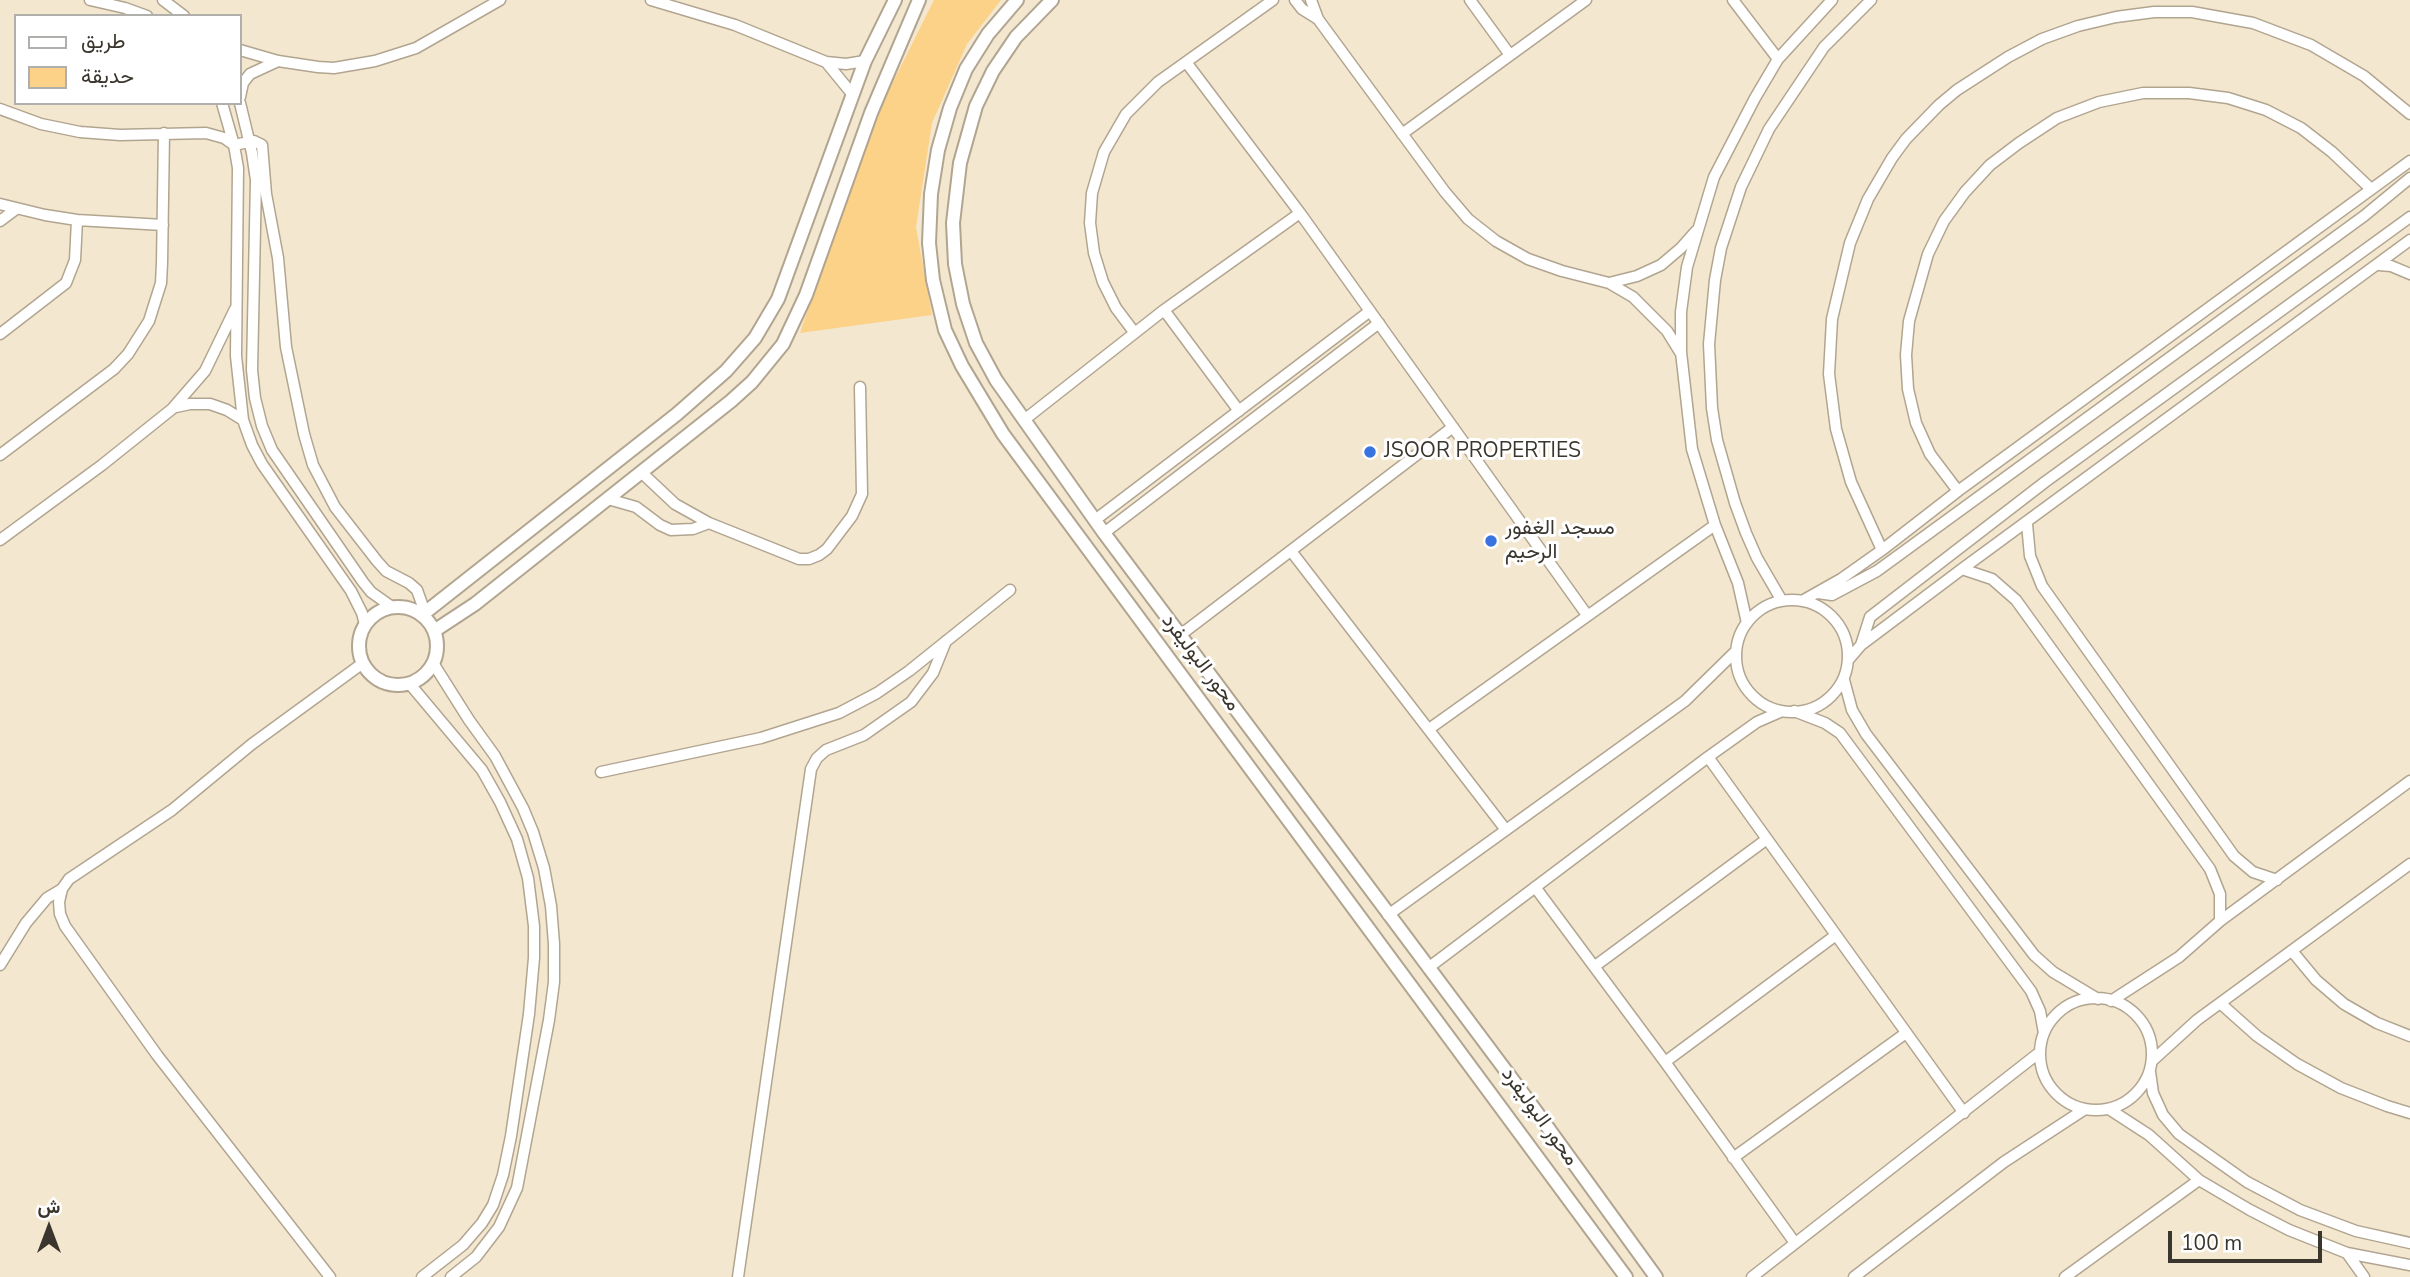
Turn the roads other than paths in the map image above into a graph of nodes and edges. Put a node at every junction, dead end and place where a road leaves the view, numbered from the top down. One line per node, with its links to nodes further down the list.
1 (90, 0): 17 (street)
2 (163, 0): 18 (street)
3 (500, 0): 23 (street)
4 (651, 0): 25 (street)
5 (895, 0): 24 (street)
6 (919, 0): 68 (street)
7 (1017, 0): 144 (street, محور البوليفرد)
8 (1052, 0): 64 (street, محور البوليفرد)
9 (1273, 0): 26 (street)
10 (1295, 0): 19 (street)
11 (1311, 0): 19 (street)
12 (1470, 0): 21 (street)
13 (1586, 0): 21 (street)
14 (1733, 0): 22 (street)
15 (1832, 0): 22 (street)
16 (1871, 0): 83 (street)
17 (142, 14)
18 (181, 14)
19 (1318, 19): 36 (street)
20 (242, 51): 23 (street)
21 (1510, 55): 36 (street)
22 (1778, 59): 49 (street)
23 (278, 61): 27 (street)
24 (865, 61): 25 (street); 28 (street)
25 (826, 62): 28 (street)
26 (1186, 62): 44 (street); 58 (street)
27 (242, 88)
28 (853, 95): 80 (street)
29 (223, 105): 33 (street)
30 (241, 105): 37 (street)
31 (0, 109): 35 (street)
32 (2410, 114): 77 (street)
33 (227, 119): 34 (street); 38 (street)
34 (200, 133): 35 (street); 38 (street)
35 (164, 134): 48 (street)
36 (1402, 134): 53 (street)
37 (250, 141): 38 (street); 86 (street); 87 (street)
38 (234, 145): 54 (street)
39 (2410, 161): 41 (street)
40 (2410, 178): 82 (street)
41 (2371, 189): 69 (street); 69 (street)
42 (0, 204): 43 (street)
43 (16, 209): 46 (street); 47 (street)
44 (1300, 213): 55 (street); 56 (street)
45 (2410, 217): 94 (street)
46 (0, 220)
47 (77, 220): 48 (street); 59 (street)
48 (163, 225): 67 (street)
49 (1698, 228): 53 (street); 60 (street)
50 (2410, 240): 51 (street)
51 (2379, 265): 52 (street); 73 (street)
52 (2410, 274)
53 (1609, 283): 60 (street)
54 (237, 304): 62 (street); 65 (street)
55 (1164, 310): 58 (street); 63 (street)
56 (1370, 311): 57 (street); 63 (street)
57 (1378, 323): 66 (street); 75 (street)
58 (1134, 332): 64 (street)
59 (0, 334)
60 (1681, 352): 74 (street)
61 (860, 387): 72 (street)
62 (172, 409): 65 (street); 76 (street)
63 (1238, 411): 71 (street)
64 (1024, 419): 71 (street, محور البوليفرد)
65 (243, 420): 90 (street)
66 (1453, 427): 78 (street); 88 (street)
67 (0, 455)
68 (641, 472): 70 (street); 72 (street)
69 (1958, 491): 77 (street)
70 (608, 499): 72 (street); 85 (street)
71 (1095, 520): 75 (street, محور البوليفرد)
72 (709, 523)
73 (2027, 524): 79 (street); 110 (street)
74 (1715, 525): 88 (street); 89 (street)
75 (1104, 533): 92 (street, محور البوليفرد)
76 (0, 540)
77 (1882, 550): 82 (street)
78 (1291, 551): 92 (street); 103 (street)
79 (1962, 569): 94 (street); 114 (street)
80 (460, 584): 85 (street); 87 (street)
81 (1010, 590): 93 (street)
82 (1817, 593): 84 (street)
83 (1782, 601): 84 (street); 89 (street)
84 (1802, 601): 96 (street)
85 (475, 604): 91 (street)
86 (392, 607): 87 (street); 90 (street)
87 (422, 614): 91 (street)
88 (1587, 615): 103 (street)
89 (1747, 623): 95 (street)
90 (365, 624): 97 (street)
91 (435, 631): 98 (street)
92 (1179, 636): 113 (street, محور البوليفرد)
93 (946, 641): 105 (street); 143 (street)
94 (1861, 645): 96 (street)
95 (1736, 651): 102 (street); 107 (street)
96 (1849, 659): 99 (street)
97 (363, 663): 100 (street); 112 (street)
98 (433, 663): 100 (street); 142 (street)
99 (1844, 680): 101 (street); 120 (street)
100 (409, 683): 141 (street)
101 (1794, 711): 102 (street); 124 (street)
102 (1780, 712): 104 (street)
103 (1429, 729): 107 (street)
104 (1708, 757): 108 (street); 111 (street)
105 (601, 772)
106 (2410, 781): 110 (street)
107 (1506, 830): 113 (street)
108 (1767, 839): 115 (street); 118 (street)
109 (2410, 864): 116 (street)
110 (2277, 880): 114 (street)
111 (1535, 887): 118 (street); 119 (street)
112 (62, 889): 117 (street); 140 (street)
113 (1388, 915): 119 (street, محور البوليفرد)
114 (2220, 921): 121 (street)
115 (1836, 935): 123 (street); 127 (street)
116 (2292, 951): 122 (street); 125 (street)
117 (0, 965)
118 (1595, 966): 127 (street)
119 (1428, 968): 145 (street, محور البوليفرد)
120 (2098, 999): 121 (street); 124 (street)
121 (2111, 1001): 128 (street)
122 (2220, 1003): 128 (street); 132 (street)
123 (1906, 1033): 131 (street); 133 (street)
124 (2044, 1033): 126 (street)
125 (2410, 1036)
126 (2040, 1052): 129 (street); 131 (street)
127 (1665, 1062): 133 (street)
128 (2150, 1065): 130 (street); 136 (street)
129 (2085, 1109): 130 (street); 147 (street)
130 (2109, 1109): 134 (street)
131 (1964, 1113): 135 (street)
132 (2410, 1113)
133 (1733, 1158): 135 (street)
134 (2199, 1180): 137 (street); 139 (street)
135 (1795, 1243): 146 (street)
136 (2410, 1243)
137 (2347, 1253): 138 (street); 150 (street)
138 (2410, 1265)
139 (2080, 1267): 148 (street); 149 (street)
140 (330, 1277)
141 (422, 1277)
142 (451, 1277)
143 (738, 1277)
144 (1626, 1277)
145 (1656, 1277)
146 (1752, 1277)
147 (1854, 1277)
148 (2065, 1277)
149 (2087, 1277)
150 (2364, 1277)

